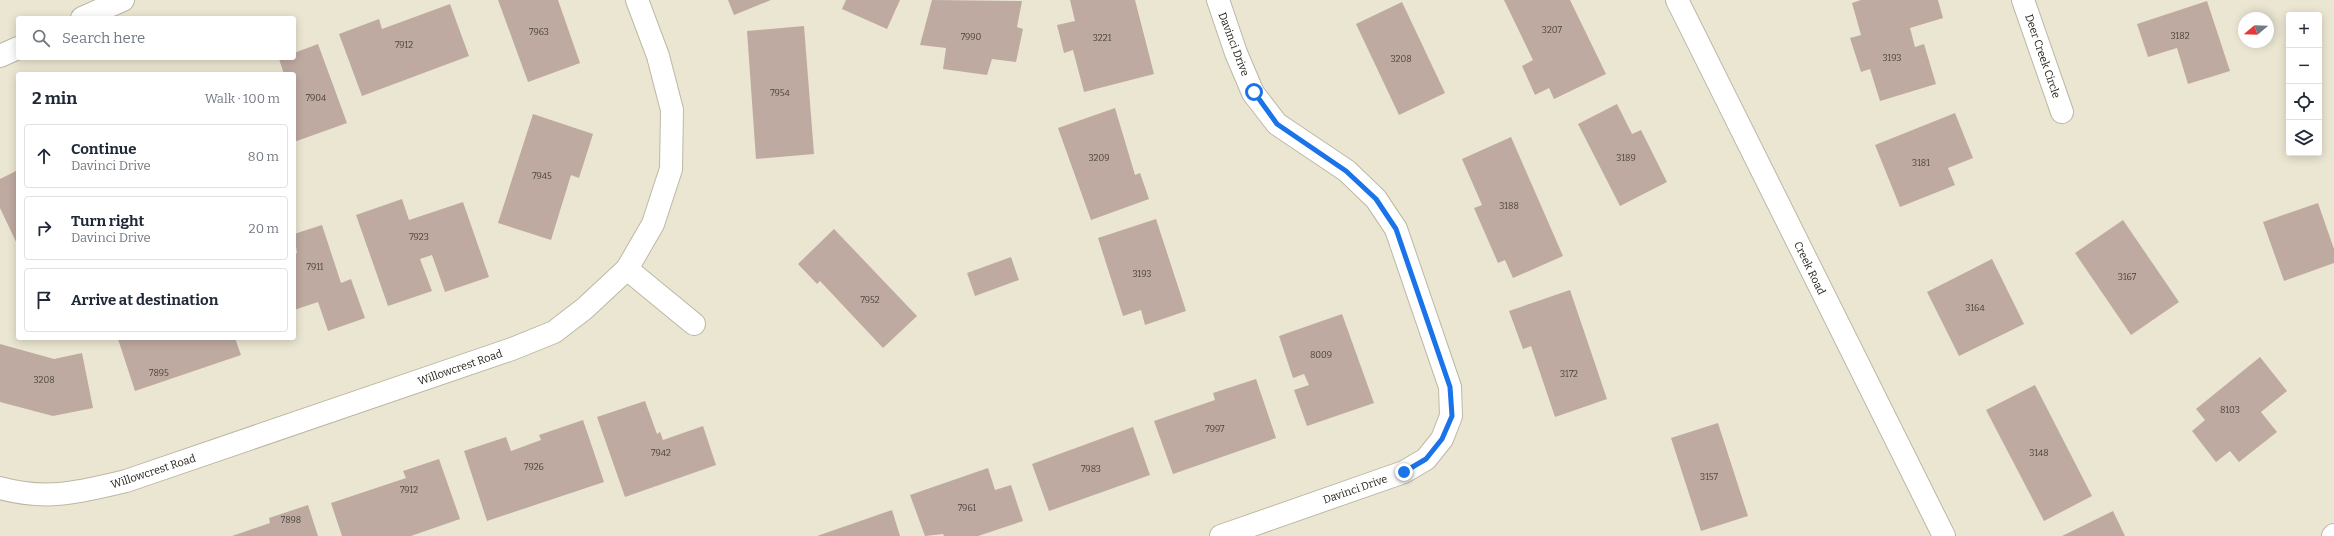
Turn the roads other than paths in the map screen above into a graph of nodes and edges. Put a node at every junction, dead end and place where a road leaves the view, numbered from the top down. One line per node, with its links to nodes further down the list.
1 (123, 0): 6 (street)
2 (637, 0): 10 (street, Willowcrest Road)
3 (1218, 0): 13 (street, Davinci Drive)
4 (1677, 0): 14 (street, Creek Road)
5 (2023, 0): 9 (street, Deer Creek Circle)
6 (87, 16)
7 (16, 49): 8 (street)
8 (0, 56)
9 (2062, 112)
10 (627, 269): 11 (street); 12 (street, Willowcrest Road)
11 (694, 324)
12 (0, 488)
13 (1221, 536)
14 (1944, 536)

